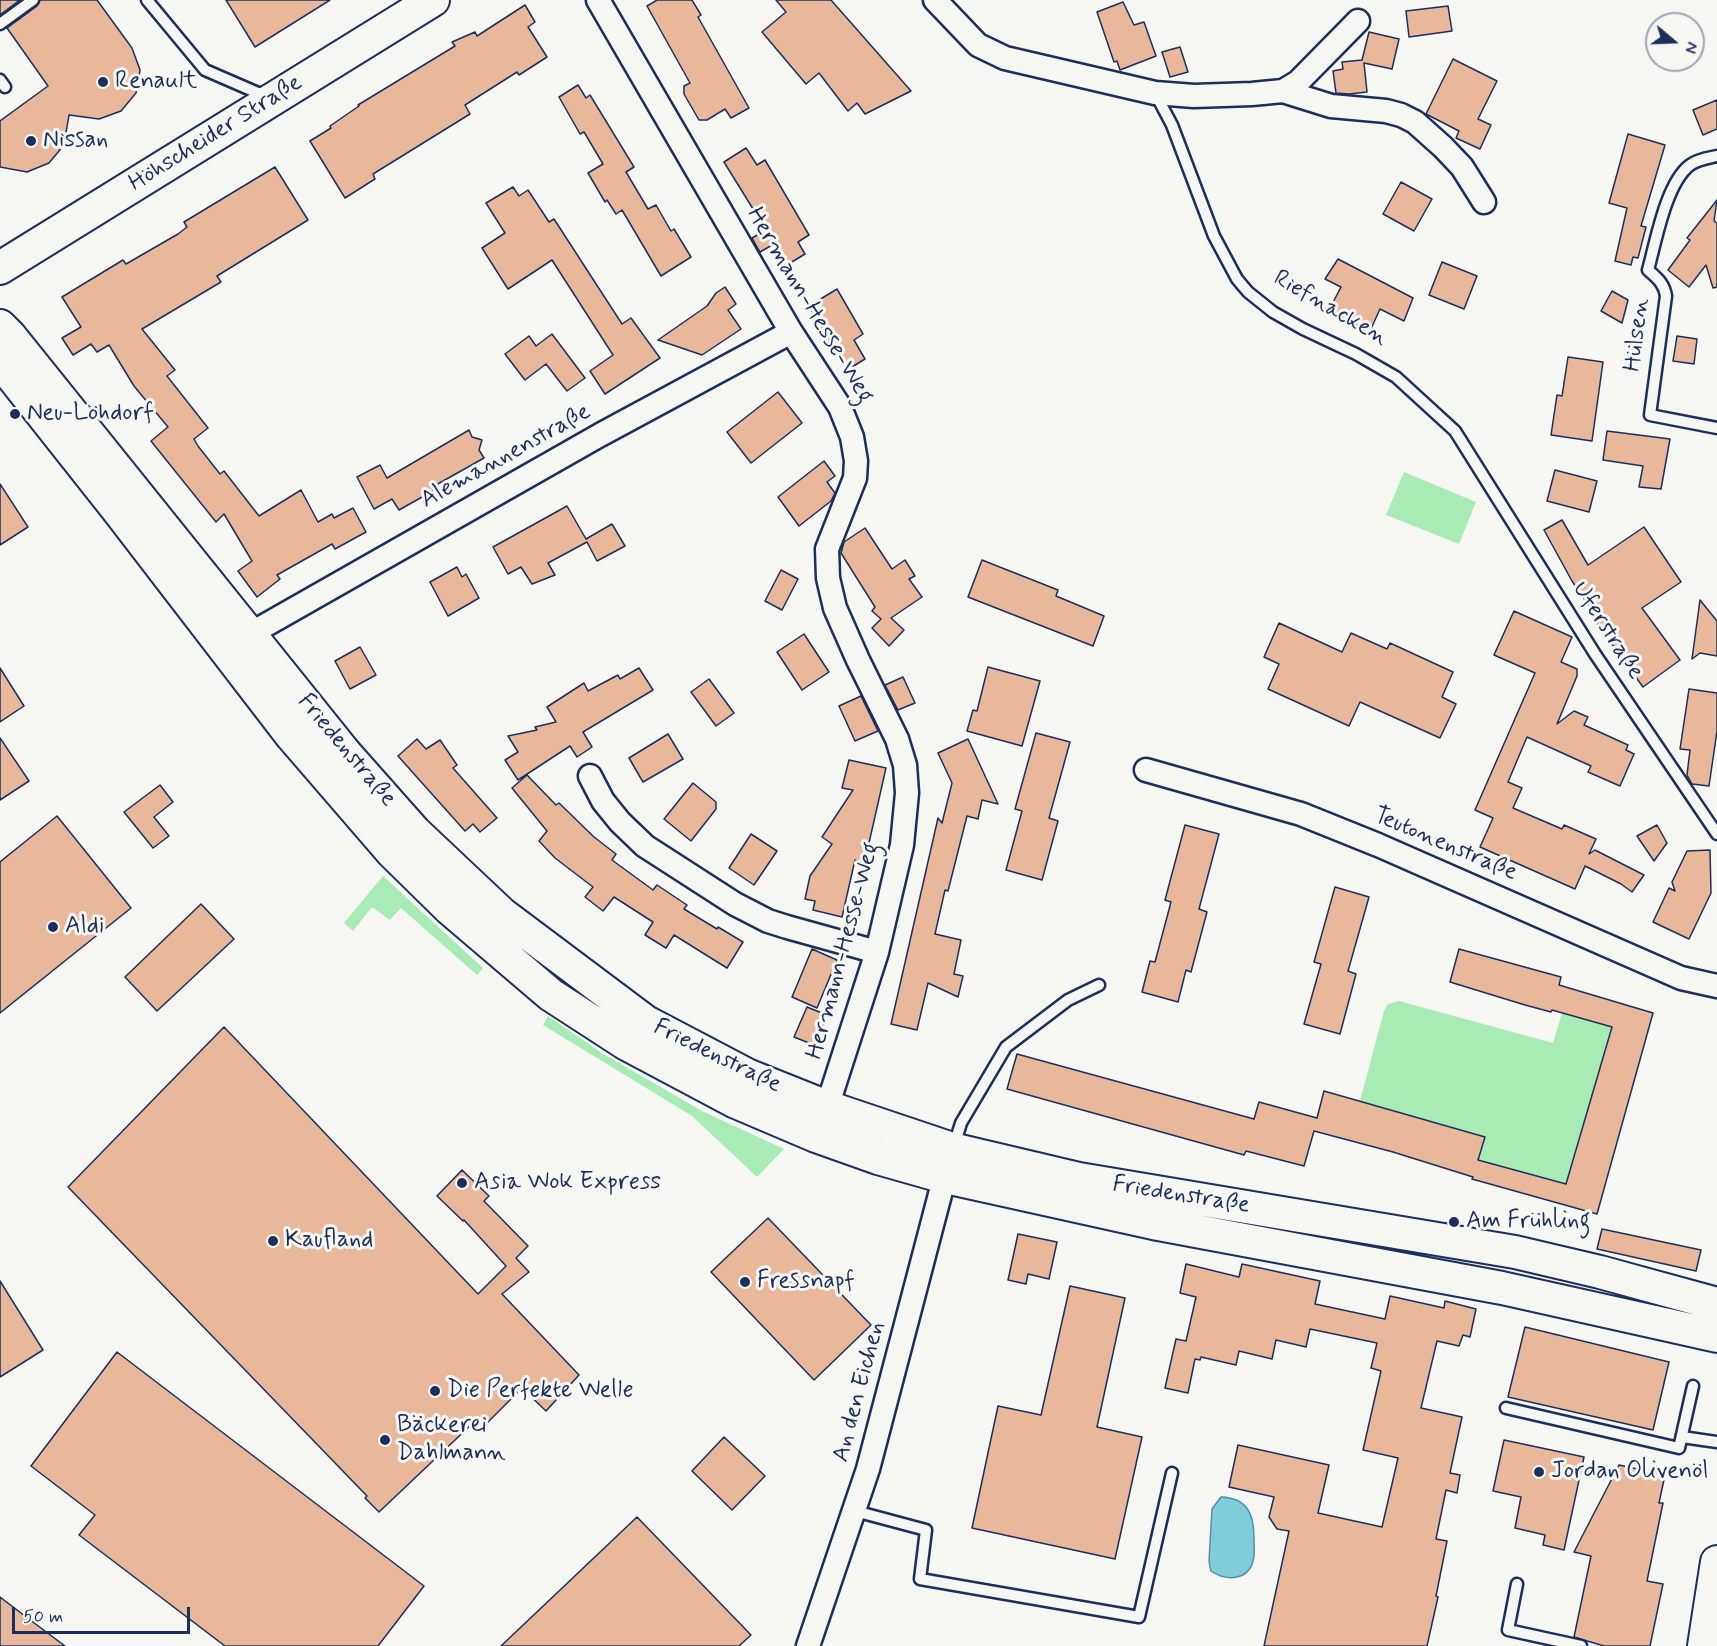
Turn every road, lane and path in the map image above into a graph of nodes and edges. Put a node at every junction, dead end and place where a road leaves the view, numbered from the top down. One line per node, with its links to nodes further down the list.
1 (33, 0): 7 (lane)
2 (147, 0): 10 (lane)
3 (433, 0): 10 (main road, Höhscheider Straße)
4 (597, 0): 15 (street, Hermann-Hesse-Weg)
5 (935, 0): 9 (street)
6 (1358, 21): 8 (street)
7 (0, 24)
8 (1283, 91): 9 (street); 12 (street)
9 (1155, 93): 18 (lane, Riefnacken)
10 (275, 96): 13 (main road, Höhscheider Straße)
11 (1717, 156): 17 (lane, Hülsen)
12 (1484, 202)
13 (0, 268)
14 (0, 326): 19 (main road, Friedenstraße)
15 (791, 332): 19 (street, Alemannenstraße); 23 (street, Hermann-Hesse-Weg)
16 (0, 361): 27 (main road, Friedenstraße)
17 (1717, 428)
18 (1467, 448): 22 (lane, Uferstraße)
19 (250, 634): 26 (main road, Friedenstraße)
20 (1146, 770): 25 (street, Teutonenstraße)
21 (590, 777): 23 (street)
22 (1717, 834)
23 (876, 952): 26 (street, Hermann-Hesse-Weg)
24 (1099, 985): 27 (lane)
25 (1717, 986)
26 (827, 1107): 27 (main road, Friedenstraße)
27 (948, 1163): 28 (main road, Friedenstraße); 29 (main road, Friedenstraße); 35 (street, An den Eichen)
28 (1717, 1304)
29 (1717, 1336)
30 (1693, 1386): 32 (lane)
31 (1506, 1408): 32 (lane)
32 (1682, 1437): 33 (lane)
33 (1717, 1442)
34 (1172, 1473): 35 (lane)
35 (855, 1511): 38 (street, An den Eichen)
36 (1717, 1562): 40 (main road)
37 (1517, 1584): 39 (lane)
38 (807, 1646)
39 (1581, 1646)
40 (1704, 1646)

